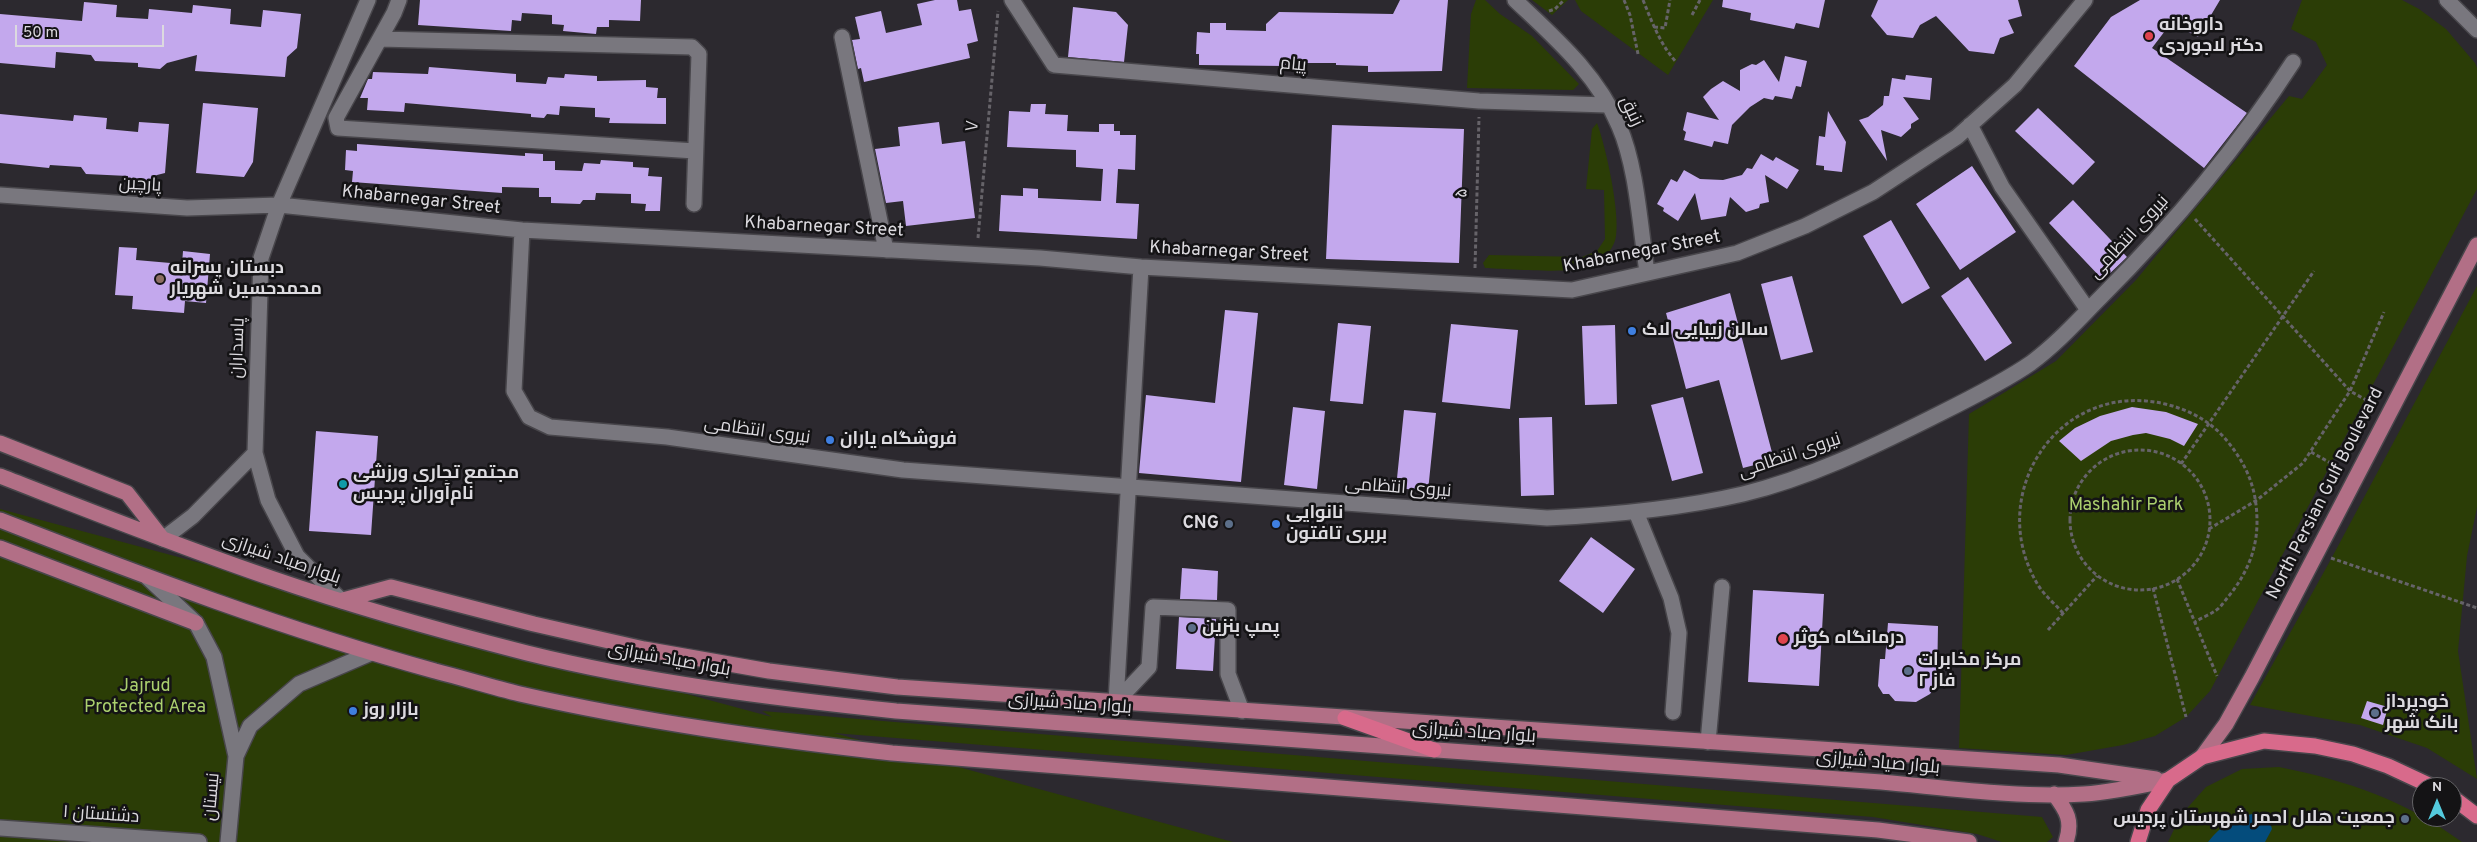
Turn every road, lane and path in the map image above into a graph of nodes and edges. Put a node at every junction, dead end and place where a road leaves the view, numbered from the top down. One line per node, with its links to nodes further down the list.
1 (368, 0): 26 (street, پاسداران)
2 (399, 0): 16 (street)
3 (1012, 0): 20 (street, پیام)
4 (1516, 0): 21 (street, زنبق)
5 (1624, 0): 17 (path)
6 (1643, 0): 13 (path)
7 (1670, 0): 13 (path)
8 (1700, 0): 12 (path)
9 (2447, 0): 14 (street)
10 (2081, 2): 22 (street, Khabarnegar Street)
11 (998, 9): 31 (path, ۷)
12 (1692, 15)
13 (1654, 27): 18 (path)
14 (2477, 30)
15 (842, 37): 30 (street)
16 (380, 39): 23 (street); 23 (street)
17 (1638, 54)
18 (1676, 62)
19 (2293, 62): 27 (street, نیروی انتظامی)
20 (1479, 101): 21 (street, پیام); 35 (path, ۵)
21 (1607, 105): 34 (street, زنبق)
22 (1970, 125): 34 (street, Khabarnegar Street); 36 (street)
23 (696, 151): 25 (street)
24 (0, 195): 26 (street, پارچین)
25 (694, 204)
26 (279, 205): 28 (street, Khabarnegar Street); 44 (street, پاسداران)
27 (2185, 208): 36 (street, نیروی انتظامی); 38 (path)
28 (522, 230): 30 (street, Khabarnegar Street); 48 (street, نیروی انتظامی)
29 (2477, 245): 40 (main road, North Persian Gulf Boulevard)
30 (886, 250): 31 (street, Khabarnegar Street)
31 (977, 255): 32 (street, Khabarnegar Street)
32 (1141, 267): 35 (street, Khabarnegar Street); 48 (street)
33 (2314, 271): 38 (path)
34 (1647, 272): 35 (street, Khabarnegar Street)
35 (1474, 285)
36 (2088, 310): 50 (street, نیروی انتظامی)
37 (2384, 312): 39 (path)
38 (2282, 317): 39 (path); 41 (path)
39 (2350, 391): 40 (path); 43 (path)
40 (2389, 413): 47 (main road, North Persian Gulf Boulevard)
41 (2208, 424): 45 (path); 49 (path); 63 (path)
42 (0, 443): 53 (main road)
43 (2311, 452): 47 (path); 49 (path)
44 (254, 453): 53 (street); 61 (street, پاسداران)
45 (2181, 464): 52 (path); 56 (path)
46 (0, 476): 53 (main road, بلوار صیاد شیرازی)
47 (2356, 478): 55 (main road, North Persian Gulf Boulevard)
48 (1128, 487): 50 (street, نیروی انتظامی); 69 (street)
49 (2257, 500): 52 (path); 64 (path)
50 (1636, 512): 71 (street)
51 (0, 520): 57 (main road)
52 (2209, 529): 58 (path)
53 (163, 539): 61 (main road, بلوار صیاد شیرازی)
54 (0, 548): 65 (main road)
55 (2317, 553): 62 (path); 77 (main road, North Persian Gulf Boulevard)
56 (2097, 576): 60 (path); 63 (path)
57 (148, 578): 65 (street); 67 (main road)
58 (2177, 579): 60 (path); 64 (path)
59 (1722, 587): 74 (street)
60 (2153, 588): 72 (path)
61 (342, 601): 69 (main road); 75 (main road, بلوار صیاد شیرازی)
62 (2477, 608)
63 (2063, 613): 66 (path)
64 (2195, 622): 68 (path)
65 (196, 623): 76 (street)
66 (2048, 630)
67 (372, 653): 76 (street); 86 (main road)
68 (2217, 676)
69 (1116, 702): 70 (main road); 70 (street)
70 (1242, 711): 73 (main road)
71 (1673, 712)
72 (2186, 717)
73 (1345, 718): 74 (main road); 75 (highway)
74 (1708, 742): 79 (main road)
75 (1434, 750): 80 (main road, بلوار صیاد شیرازی)
76 (236, 756): 85 (street, نیستان)
77 (2202, 757): 78 (highway); 79 (highway)
78 (2412, 777)
79 (2168, 780): 80 (main road, بلوار صیاد شیرازی); 88 (highway)
80 (2054, 794): 87 (main road)
81 (2462, 805): 82 (highway)
82 (2477, 816)
83 (0, 828): 84 (street, دشتستان ۱)
84 (199, 842)
85 (228, 842)
86 (1969, 842)
87 (2066, 842)
88 (2138, 842)

